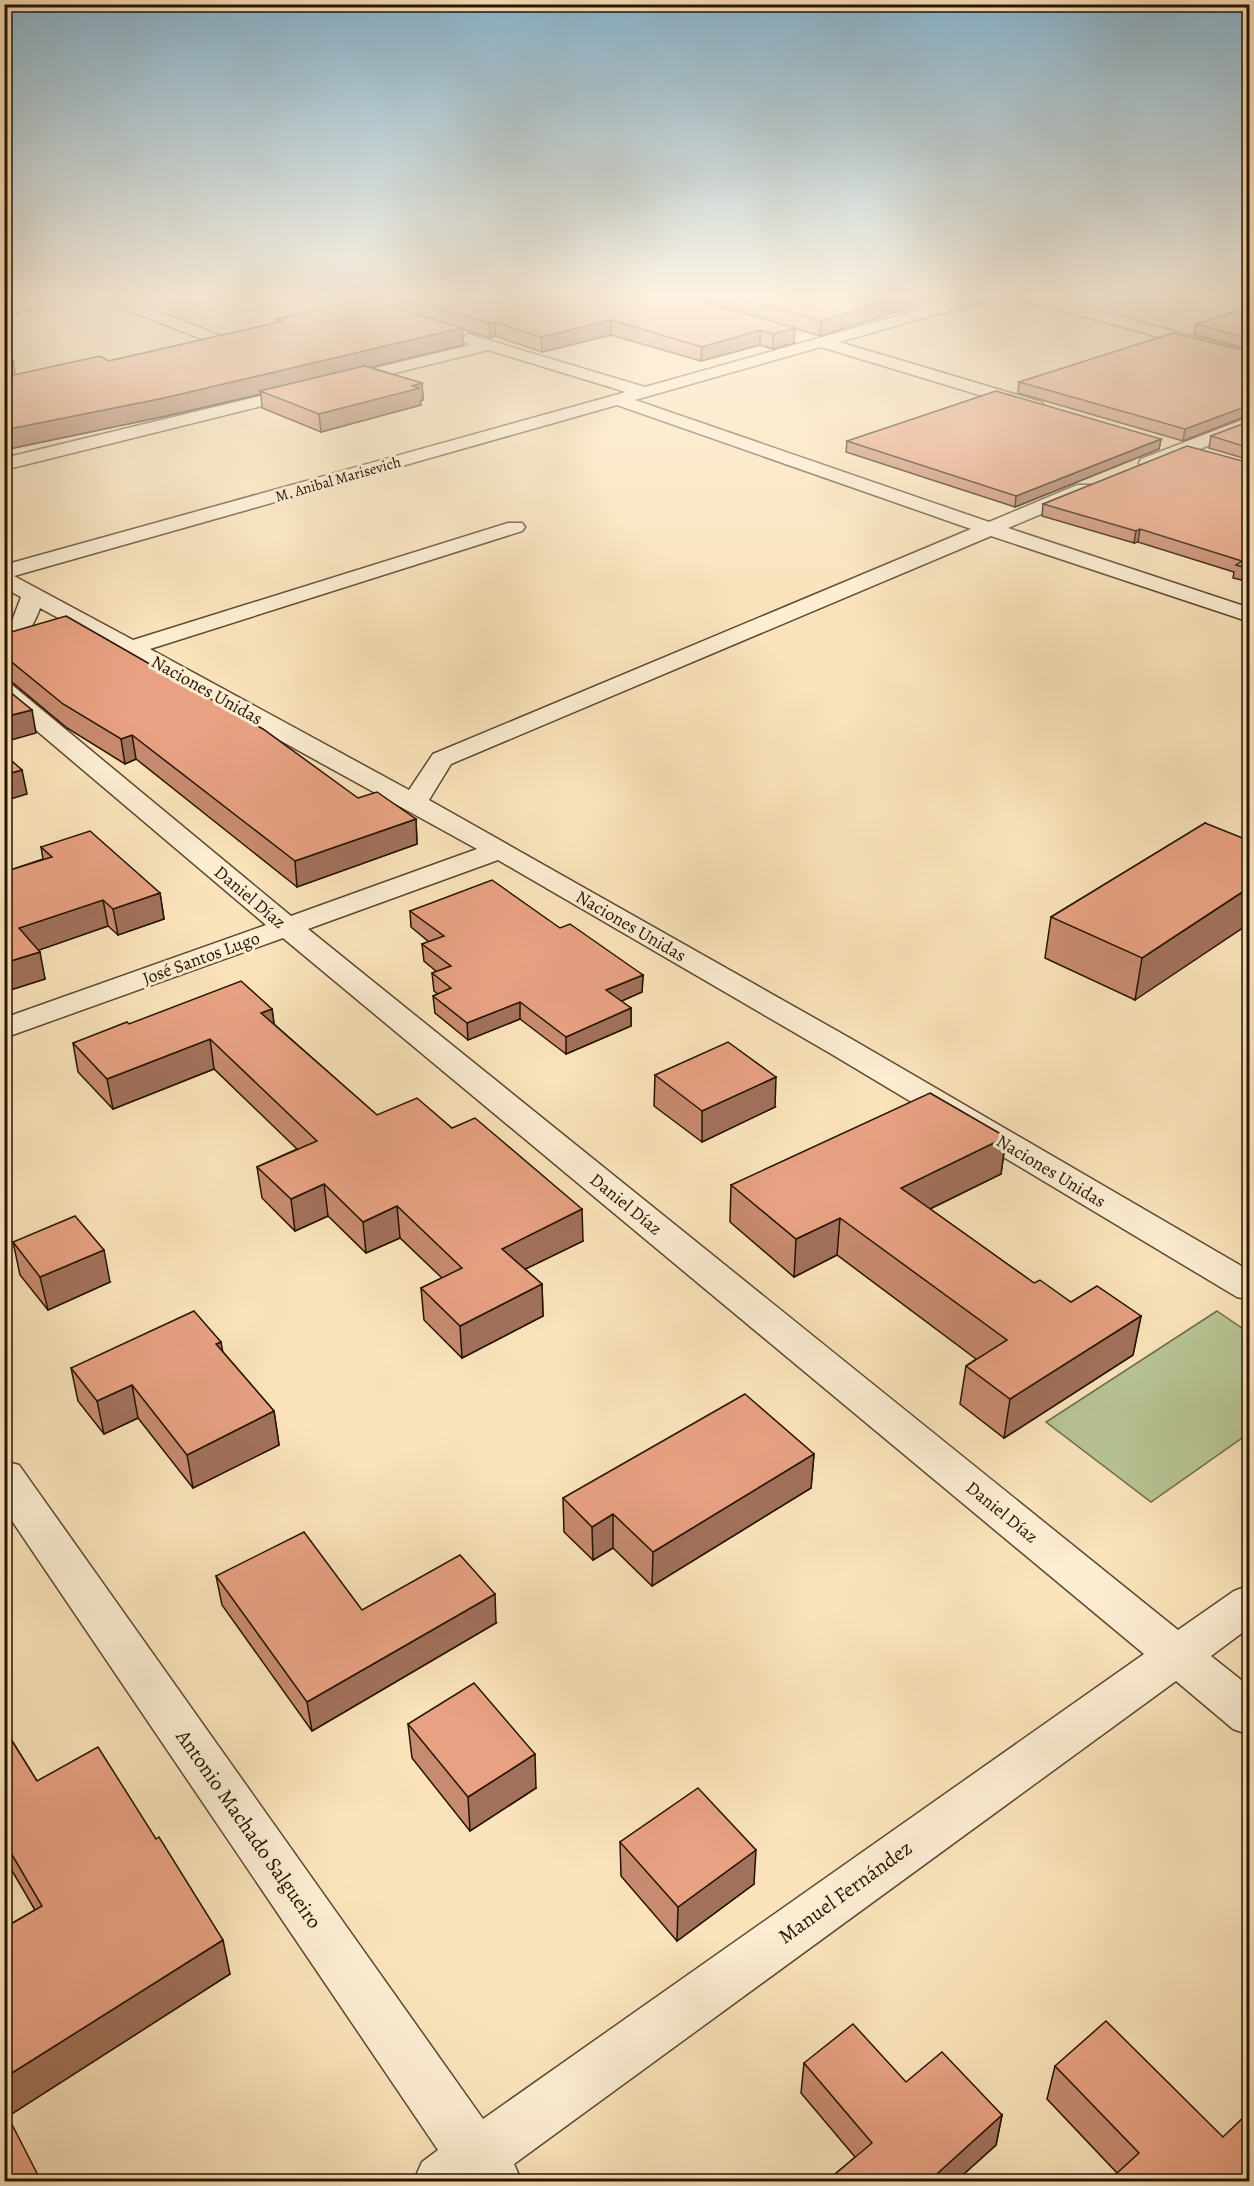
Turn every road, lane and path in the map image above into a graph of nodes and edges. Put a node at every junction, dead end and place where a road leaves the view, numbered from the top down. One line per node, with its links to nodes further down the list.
1 (269, 399): 10 (street)
2 (621, 399): 4 (street, M. Anibal Marisevich)
3 (1013, 399): 5 (street)
4 (618, 400): 14 (street); 15 (street, M. Anibal Marisevich)
5 (1047, 409)
6 (1250, 422): 8 (street)
7 (1160, 442): 8 (street)
8 (1182, 449): 9 (street); 11 (street)
9 (1205, 455)
10 (4, 464)
11 (1128, 471)
12 (1107, 480): 14 (street)
13 (515, 526): 20 (street)
14 (988, 528): 18 (street); 22 (street)
15 (4, 572)
16 (4, 579): 17 (street, Naciones Unidas)
17 (33, 595): 19 (street); 20 (street, Naciones Unidas)
18 (1250, 615)
19 (4, 641)
20 (131, 648): 22 (street, Naciones Unidas)
21 (4, 690): 24 (street, Daniel Díaz)
22 (414, 803): 23 (street, Naciones Unidas)
23 (500, 850): 24 (street, José Santos Lugo); 26 (street, Naciones Unidas)
24 (287, 927): 25 (street, José Santos Lugo); 29 (street, Daniel Díaz)
25 (4, 1029)
26 (1250, 1288)
27 (4, 1476): 31 (street, Antonio Machado Salgueiro)
28 (1250, 1603): 29 (street, Manuel Fernández)
29 (1177, 1655): 30 (street, Daniel Díaz); 31 (street, Manuel Fernández)
30 (1250, 1715)
31 (470, 2173)

